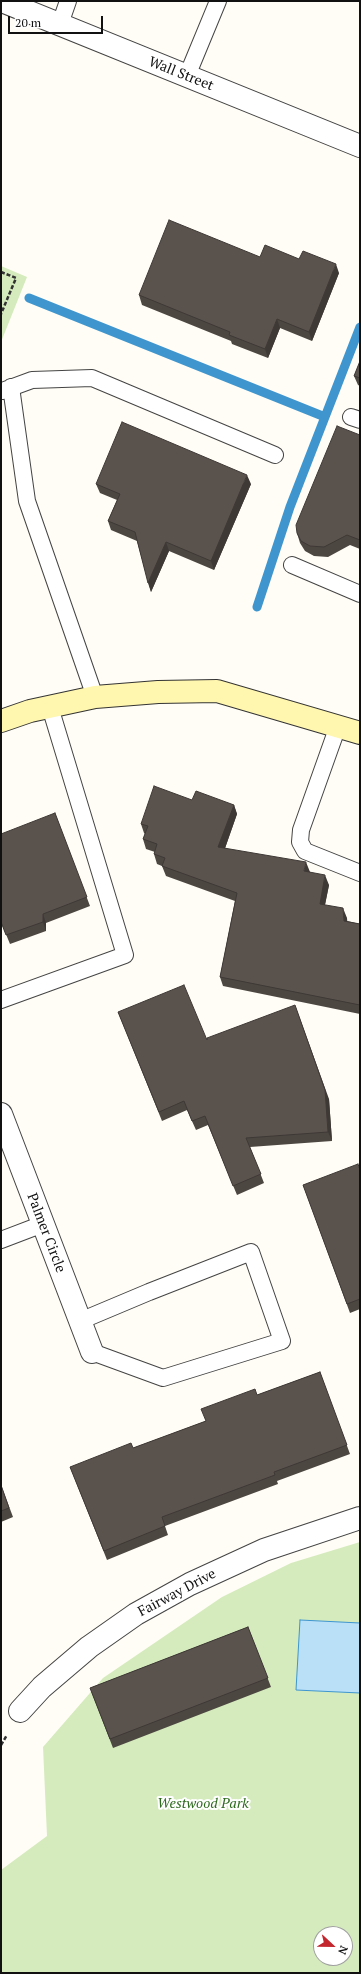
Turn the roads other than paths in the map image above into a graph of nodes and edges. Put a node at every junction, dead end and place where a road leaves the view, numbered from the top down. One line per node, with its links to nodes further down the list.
1 (2, 1): 4 (street, Wall Street)
2 (68, 1): 4 (lane)
3 (218, 1): 5 (lane)
4 (60, 24): 5 (street, Wall Street)
5 (187, 76): 6 (street, Wall Street)
6 (360, 146)
7 (6, 389): 8 (lane); 11 (lane)
8 (275, 455)
9 (292, 565): 10 (lane)
10 (360, 594)
11 (96, 697): 12 (main road); 14 (main road)
12 (50, 707): 13 (main road); 17 (lane)
13 (1, 721)
14 (338, 726): 15 (main road); 16 (lane)
15 (360, 733)
16 (360, 873)
17 (1, 1000)
18 (1, 1114): 19 (street, Palmer Circle)
19 (43, 1224): 20 (lane); 21 (street, Palmer Circle)
20 (1, 1240)
21 (80, 1321): 22 (street, Palmer Circle); 22 (lane)
22 (92, 1352)
23 (360, 1518): 24 (street, Fairway Drive)
24 (20, 1711)

